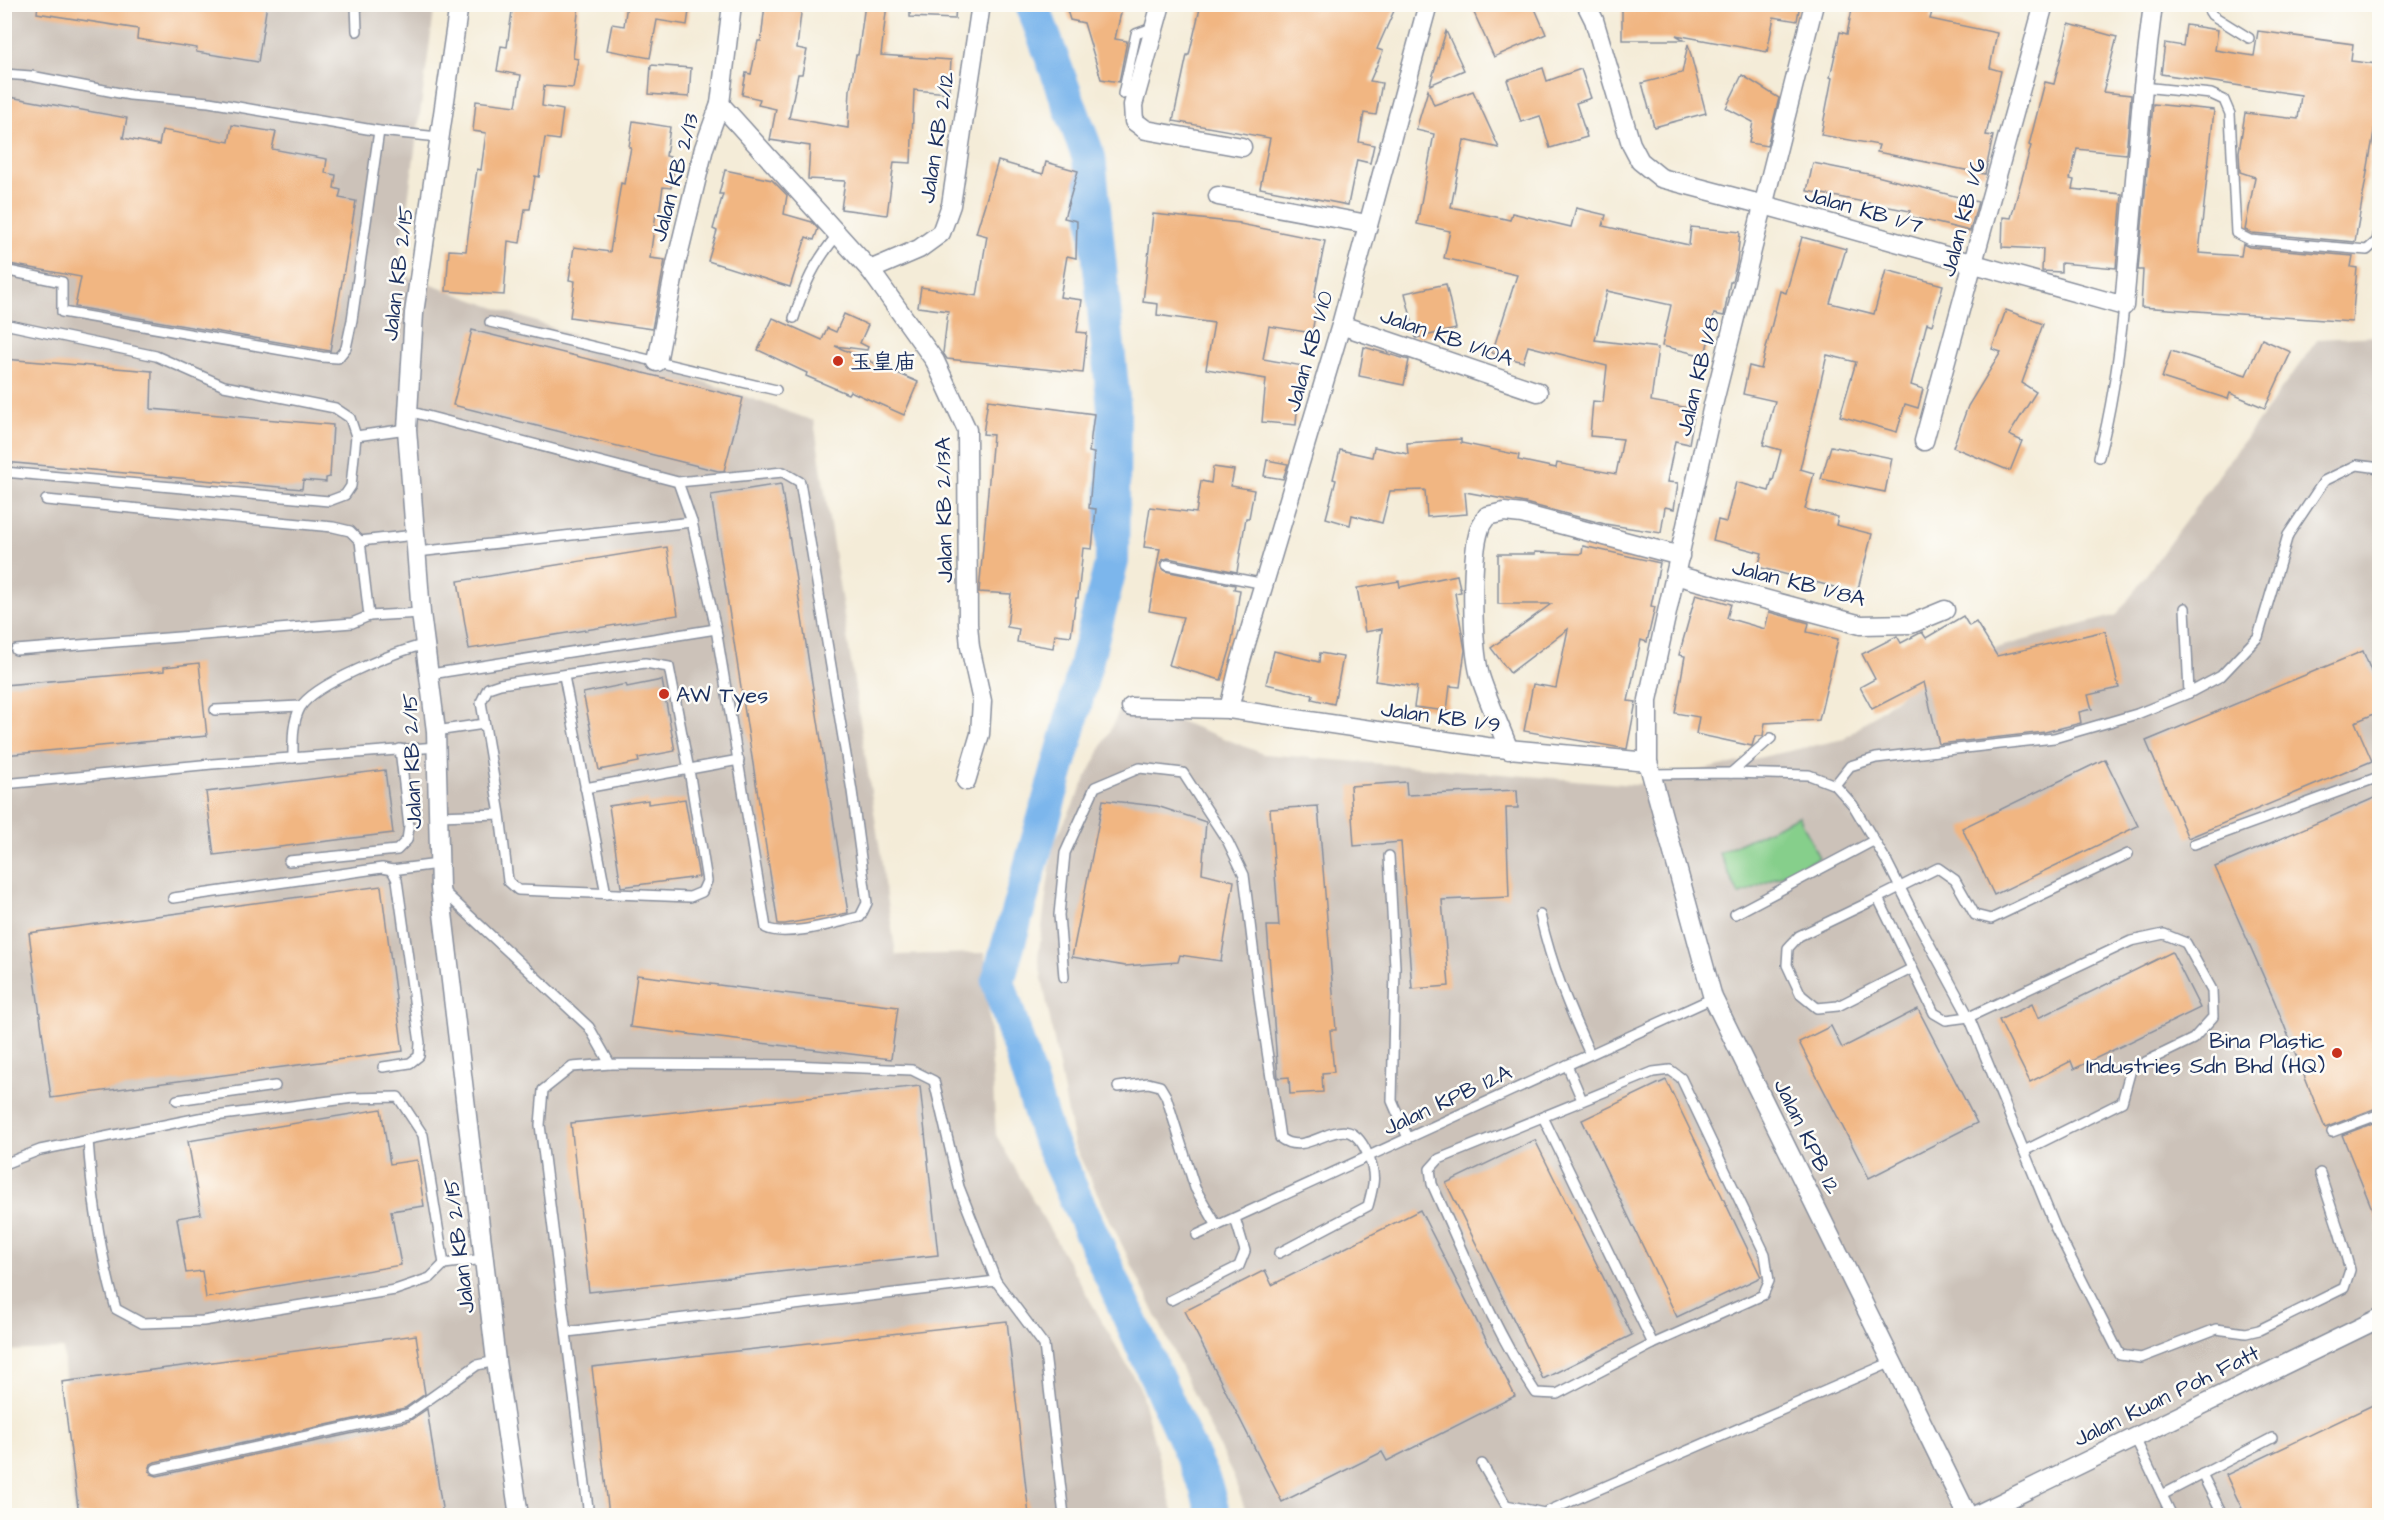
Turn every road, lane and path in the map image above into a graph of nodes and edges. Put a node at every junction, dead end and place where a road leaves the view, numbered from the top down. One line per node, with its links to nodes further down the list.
1 (356, 4): 12 (lane)
2 (459, 4): 18 (street, Jalan KB 2/15)
3 (732, 4): 16 (street, Jalan KB 2/13)
4 (981, 4): 27 (street, Jalan KB 2/12)
5 (1161, 4): 19 (street)
6 (1428, 4): 22 (street, Jalan KB 1/10)
7 (1586, 4): 21 (street, Jalan KB 1/7)
8 (1814, 4): 21 (street, Jalan KB 1/8)
9 (2044, 4): 25 (street, Jalan KB 1/6)
10 (2153, 4): 15 (street)
11 (2205, 4): 13 (lane)
12 (357, 31)
13 (2250, 38)
14 (4, 74): 17 (lane)
15 (2143, 87): 23 (lane); 28 (street)
16 (720, 104): 24 (street, Jalan KB 2/13A); 33 (street, Jalan KB 2/13)
17 (379, 131): 18 (lane); 26 (lane)
18 (439, 137): 36 (street, Jalan KB 2/15)
19 (1242, 147)
20 (1218, 196): 22 (street)
21 (1764, 205): 25 (street, Jalan KB 1/7); 47 (street, Jalan KB 1/8)
22 (1367, 224): 32 (street, Jalan KB 1/10)
23 (2379, 228)
24 (837, 235): 27 (street, Jalan KB 2/13A); 29 (lane)
25 (1974, 266): 28 (street, Jalan KB 1/7); 38 (street, Jalan KB 1/6)
26 (4, 270)
27 (870, 270): 76 (street, Jalan KB 2/13A)
28 (2124, 306): 39 (lane)
29 (794, 318)
30 (490, 322): 33 (lane)
31 (4, 324): 37 (lane)
32 (1341, 325): 35 (street, Jalan KB 1/10A); 50 (street, Jalan KB 1/10)
33 (657, 362): 34 (lane)
34 (776, 390)
35 (1538, 392)
36 (408, 420): 37 (lane); 42 (lane); 46 (street, Jalan KB 2/15)
37 (356, 436): 41 (lane)
38 (1924, 441)
39 (2099, 457)
40 (2379, 468): 60 (lane)
41 (4, 472)
42 (678, 482): 44 (lane); 71 (lane)
43 (46, 500): 45 (lane)
44 (692, 522): 46 (lane); 55 (lane)
45 (360, 541): 46 (lane); 54 (lane)
46 (416, 544): 53 (street, Jalan KB 2/15)
47 (1680, 556): 49 (street, Jalan KB 1/8); 69 (street)
48 (1167, 565): 50 (lane)
49 (1675, 575): 52 (street, Jalan KB 1/8A); 72 (street, Jalan KB 1/8)
50 (1265, 584): 63 (street, Jalan KB 1/10)
51 (2185, 608): 60 (lane)
52 (1945, 610)
53 (421, 613): 54 (lane); 56 (street, Jalan KB 2/15)
54 (369, 616): 57 (lane)
55 (716, 629): 58 (lane); 71 (lane)
56 (426, 644): 58 (street, Jalan KB 2/15); 61 (lane)
57 (16, 650)
58 (430, 674): 67 (street, Jalan KB 2/15)
59 (564, 676): 65 (lane); 73 (lane); 79 (lane)
60 (2189, 693): 78 (lane)
61 (300, 706): 64 (lane); 70 (lane)
62 (1131, 707): 63 (street, Jalan KB 1/9)
63 (1229, 709): 69 (street, Jalan KB 1/9)
64 (215, 710)
65 (484, 724): 67 (lane); 80 (lane)
66 (1771, 738): 74 (lane)
67 (437, 739): 68 (lane); 81 (street, Jalan KB 2/15)
68 (400, 749): 70 (lane); 86 (lane)
69 (1509, 750): 72 (street, Jalan KB 1/9)
70 (294, 758): 77 (lane)
71 (739, 760): 73 (lane)
72 (1649, 768): 74 (lane, Jalan KB 1/9); 98 (street, Jalan KPB 12)
73 (689, 770): 79 (lane); 91 (lane)
74 (1731, 773): 78 (lane, Jalan KB 1/9)
75 (2379, 773): 83 (lane)
76 (966, 781)
77 (4, 784)
78 (1835, 785): 82 (lane)
79 (585, 788): 91 (lane)
80 (500, 814): 81 (lane); 91 (lane)
81 (438, 816): 87 (street, Jalan KB 2/15)
82 (1873, 841): 89 (lane); 94 (lane)
83 (2194, 844)
84 (2128, 854): 89 (lane)
85 (1389, 856): 111 (lane)
86 (289, 861)
87 (438, 864): 88 (lane); 90 (street, Jalan KB 2/15)
88 (392, 870): 92 (lane); 103 (lane)
89 (1900, 886): 93 (lane); 99 (lane)
90 (440, 888): 101 (lane); 121 (street, Jalan KB 2/15)
91 (606, 894)
92 (173, 898)
93 (1878, 898): 96 (lane); 96 (lane)
94 (1735, 914)
95 (1540, 915): 100 (lane)
96 (1911, 969): 99 (lane)
97 (1064, 978): 114 (lane)
98 (1713, 998): 100 (lane, Jalan KPB 12A); 129 (street, Jalan KPB 12)
99 (1969, 1017): 113 (lane); 113 (lane)
100 (1590, 1054): 102 (lane, Jalan KPB 12A)
101 (610, 1064): 123 (lane); 126 (lane)
102 (1567, 1065): 107 (lane); 111 (lane, Jalan KPB 12A)
103 (383, 1067)
104 (275, 1086): 106 (lane)
105 (1118, 1087): 118 (lane)
106 (177, 1100)
107 (1582, 1100): 109 (lane); 127 (lane)
108 (2379, 1114): 110 (lane)
109 (1543, 1117): 127 (lane); 127 (lane)
110 (2332, 1132)
111 (1408, 1138): 114 (lane, Jalan KPB 12A)
112 (88, 1140): 115 (lane); 122 (lane); 122 (lane)
113 (2024, 1151): 116 (lane)
114 (1369, 1156): 117 (lane, Jalan KPB 12A); 120 (lane)
115 (4, 1164)
116 (2320, 1173)
117 (1235, 1218): 118 (lane, Jalan KPB 12A); 124 (lane)
118 (1217, 1226): 119 (lane, Jalan KPB 12A)
119 (1197, 1235)
120 (1279, 1253)
121 (484, 1258): 122 (lane); 128 (street, Jalan KB 2/15)
122 (444, 1264)
123 (996, 1281): 126 (lane); 138 (lane)
124 (1171, 1300)
125 (2379, 1318): 130 (street, Jalan Kuan Poh Fatt)
126 (567, 1332): 137 (lane)
127 (1653, 1344)
128 (496, 1361): 133 (lane); 136 (street, Jalan KB 2/15)
129 (1892, 1362): 132 (lane); 139 (street, Jalan KPB 12)
130 (2134, 1436): 135 (lane); 140 (street, Jalan Kuan Poh Fatt)
131 (2272, 1438): 134 (lane)
132 (1482, 1464)
133 (156, 1469)
134 (2202, 1474): 135 (lane); 142 (lane)
135 (2163, 1495): 141 (lane)
136 (519, 1515)
137 (589, 1515)
138 (1064, 1515)
139 (1968, 1515)
140 (1974, 1515)
141 (2172, 1515)
142 (2223, 1515)

